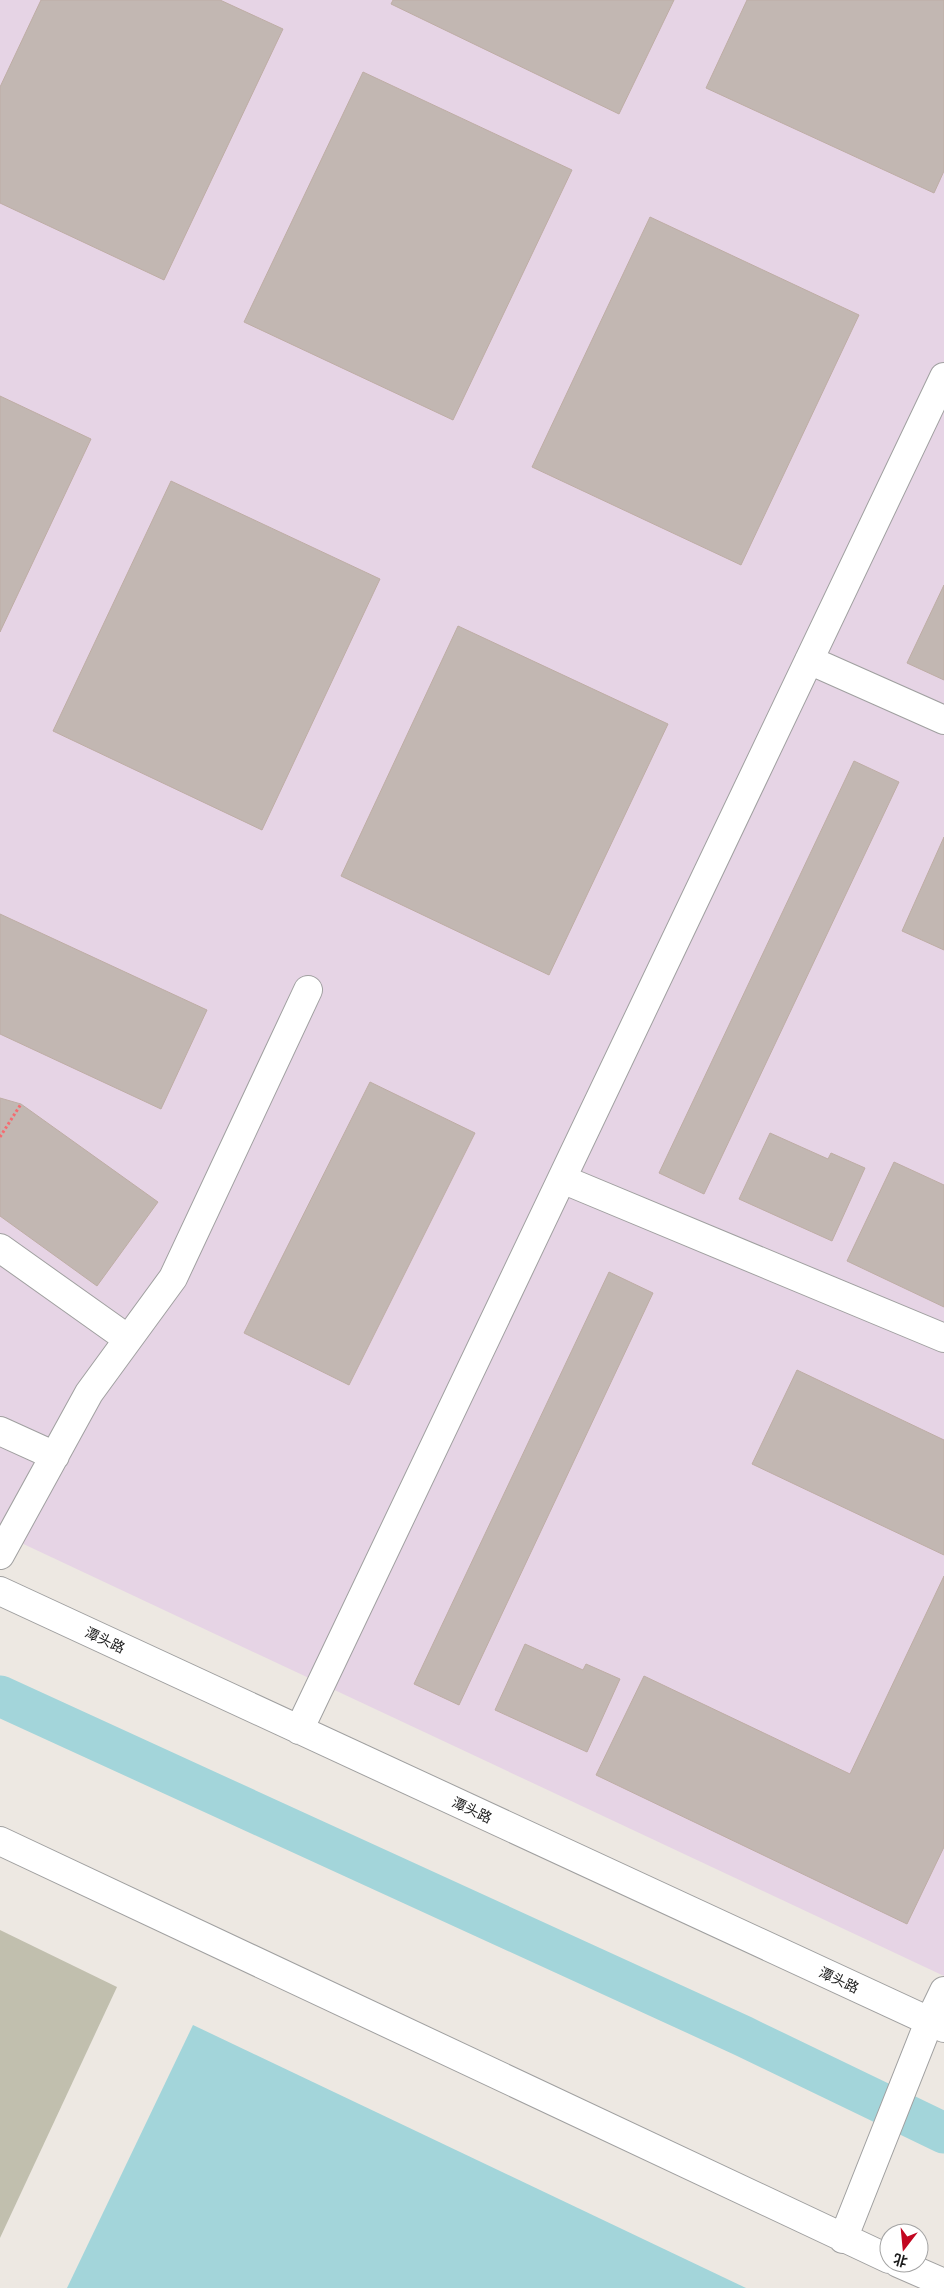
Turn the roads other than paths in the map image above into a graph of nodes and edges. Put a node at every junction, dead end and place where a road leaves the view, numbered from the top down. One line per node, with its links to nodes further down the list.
1 (944, 377): 2 (street)
2 (809, 660): 3 (street); 5 (street)
3 (944, 720)
4 (308, 990): 8 (street)
5 (562, 1180): 7 (street); 13 (street)
6 (0, 1248): 8 (street)
7 (944, 1338)
8 (128, 1339): 10 (street)
9 (0, 1430): 10 (street)
10 (55, 1456): 11 (street)
11 (0, 1555)
12 (0, 1591): 13 (street, 潭头路)
13 (299, 1730): 16 (street, 潭头路)
14 (0, 1841): 17 (street)
15 (944, 1991): 16 (street)
16 (936, 2025): 17 (street)
17 (843, 2239): 18 (street)
18 (879, 2255)
19 (921, 2273): 20 (street)
20 (944, 2283)

